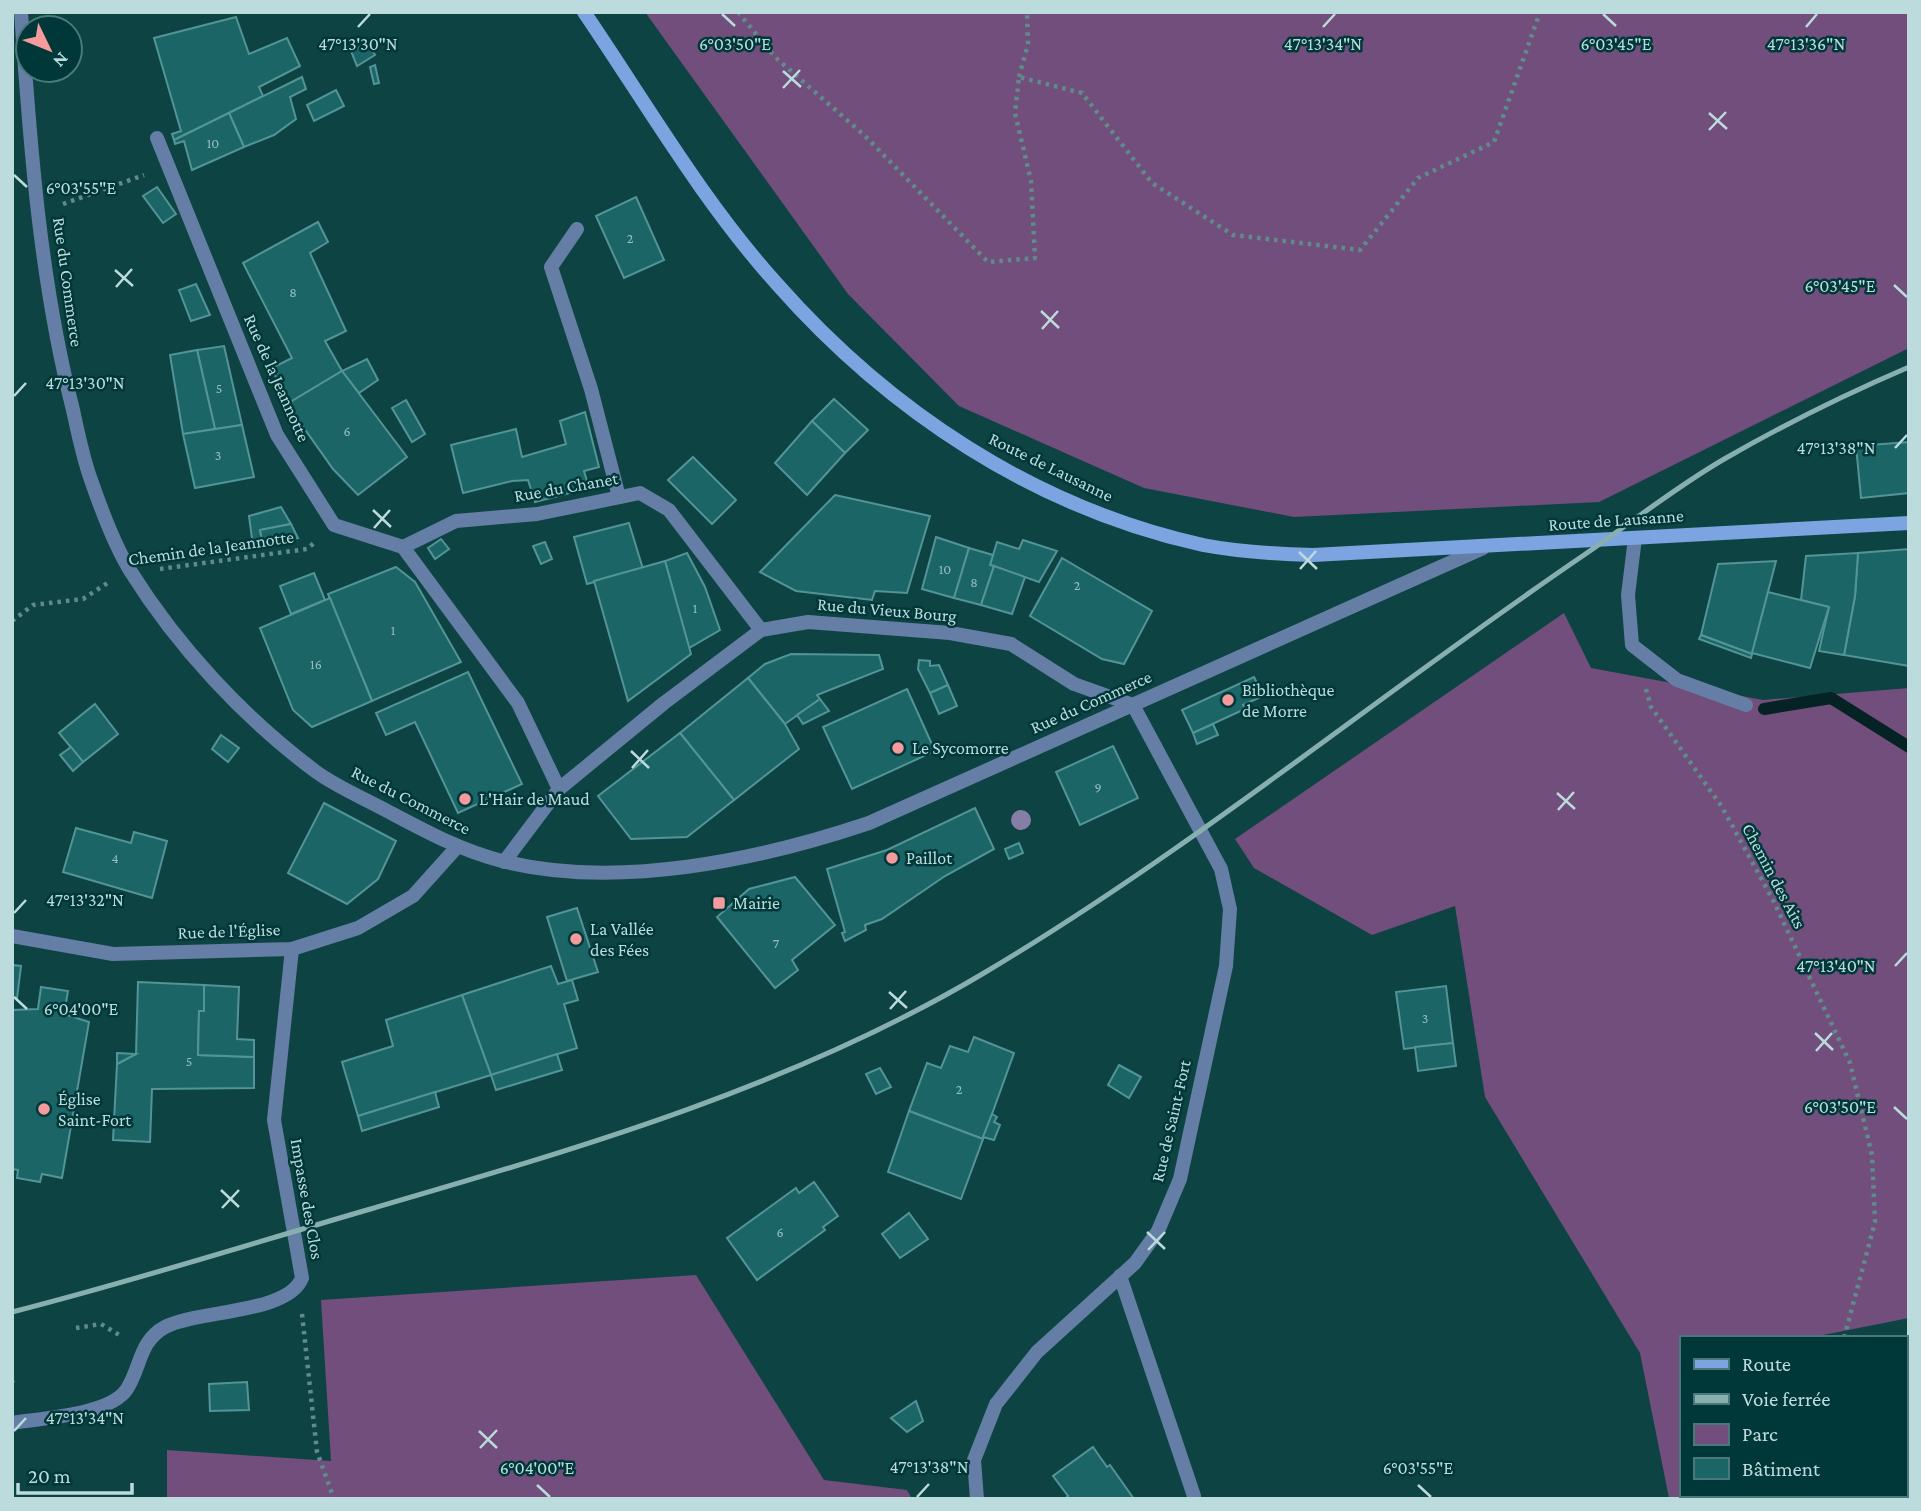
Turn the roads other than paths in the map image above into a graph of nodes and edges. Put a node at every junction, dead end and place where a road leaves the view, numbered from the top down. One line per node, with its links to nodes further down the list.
1 (21, 12): 14 (street, Rue du Commerce)
2 (583, 12): 9 (main road, Route de Lausanne)
3 (157, 138): 8 (street, Rue de la Jeannotte)
4 (577, 229): 5 (street)
5 (620, 497): 8 (street, Rue du Chanet); 10 (street, Rue du Chanet)
6 (1909, 523): 7 (main road, Route de Lausanne)
7 (1635, 538): 9 (main road, Route de Lausanne); 12 (street)
8 (403, 547): 13 (street)
9 (1483, 548): 11 (street, Rue du Commerce)
10 (761, 630): 11 (street, Rue du Vieux Bourg); 13 (street, Rue du Vieux Bourg)
11 (1133, 705): 15 (street, Rue du Commerce); 18 (street, Rue de Saint-Fort)
12 (1746, 705)
13 (559, 789): 15 (street, Rue du Vieux Bourg)
14 (457, 847): 15 (street, Rue du Commerce); 17 (street, Rue de l'Église)
15 (504, 862)
16 (12, 936): 17 (street, Rue de l'Église)
17 (292, 949): 19 (street, Impasse des Clos)
18 (1120, 1276): 20 (street); 21 (street, Rue de Saint-Fort)
19 (12, 1423)
20 (1194, 1496)
21 (976, 1499)

